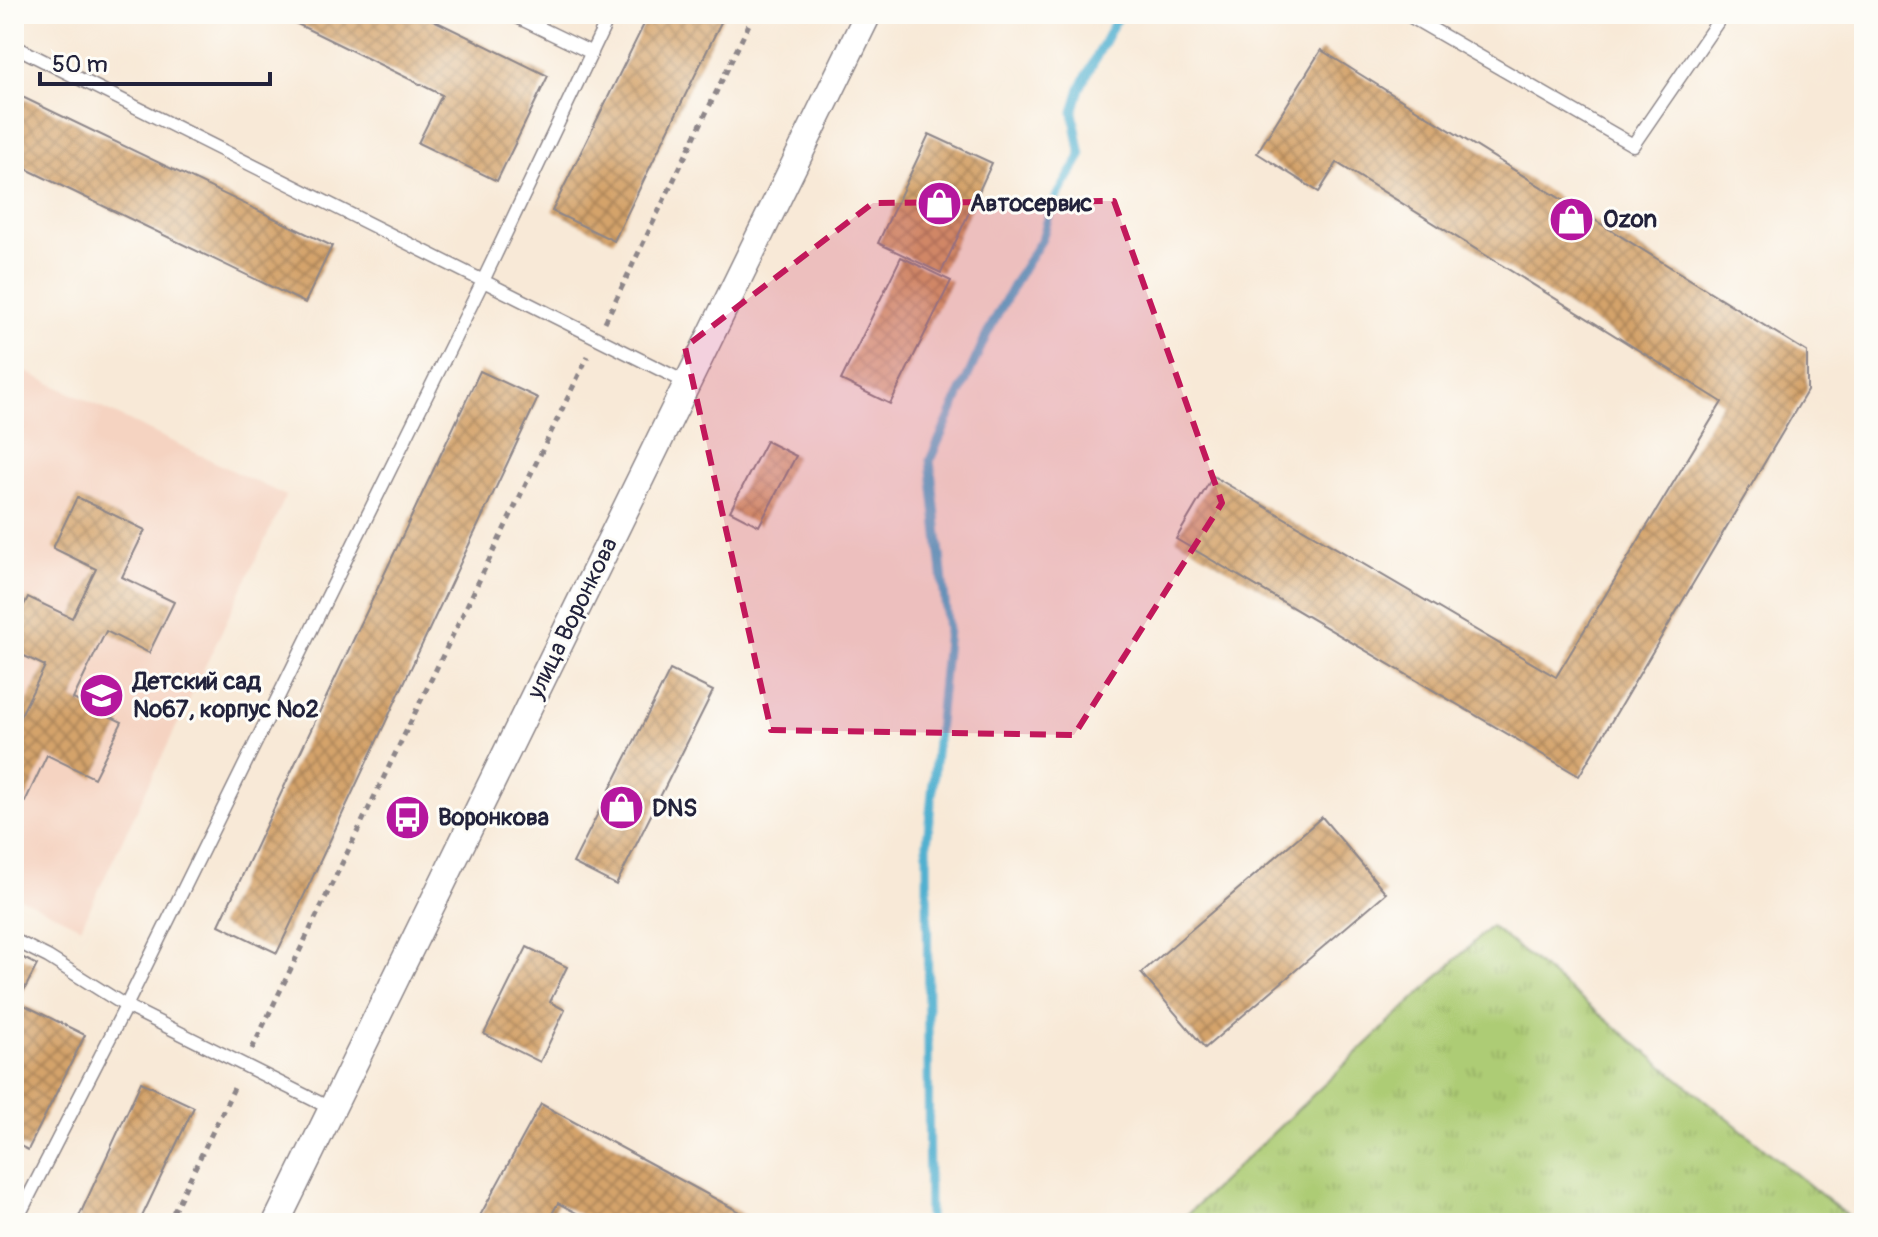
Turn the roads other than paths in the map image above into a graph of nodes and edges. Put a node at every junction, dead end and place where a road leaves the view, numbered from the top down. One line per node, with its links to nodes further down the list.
1 (511, 14): 7 (lane)
2 (610, 14): 7 (lane)
3 (868, 14): 9 (street, улица Воронкова)
4 (1406, 14): 5 (lane)
5 (1723, 14)
6 (14, 46): 8 (lane)
7 (592, 53): 8 (lane)
8 (482, 283): 9 (lane); 11 (lane)
9 (687, 383): 12 (street, улица Воронкова)
10 (14, 940): 11 (lane)
11 (126, 1006): 12 (lane); 13 (lane)
12 (332, 1109): 14 (street, улица Воронкова)
13 (16, 1216)
14 (276, 1223)

